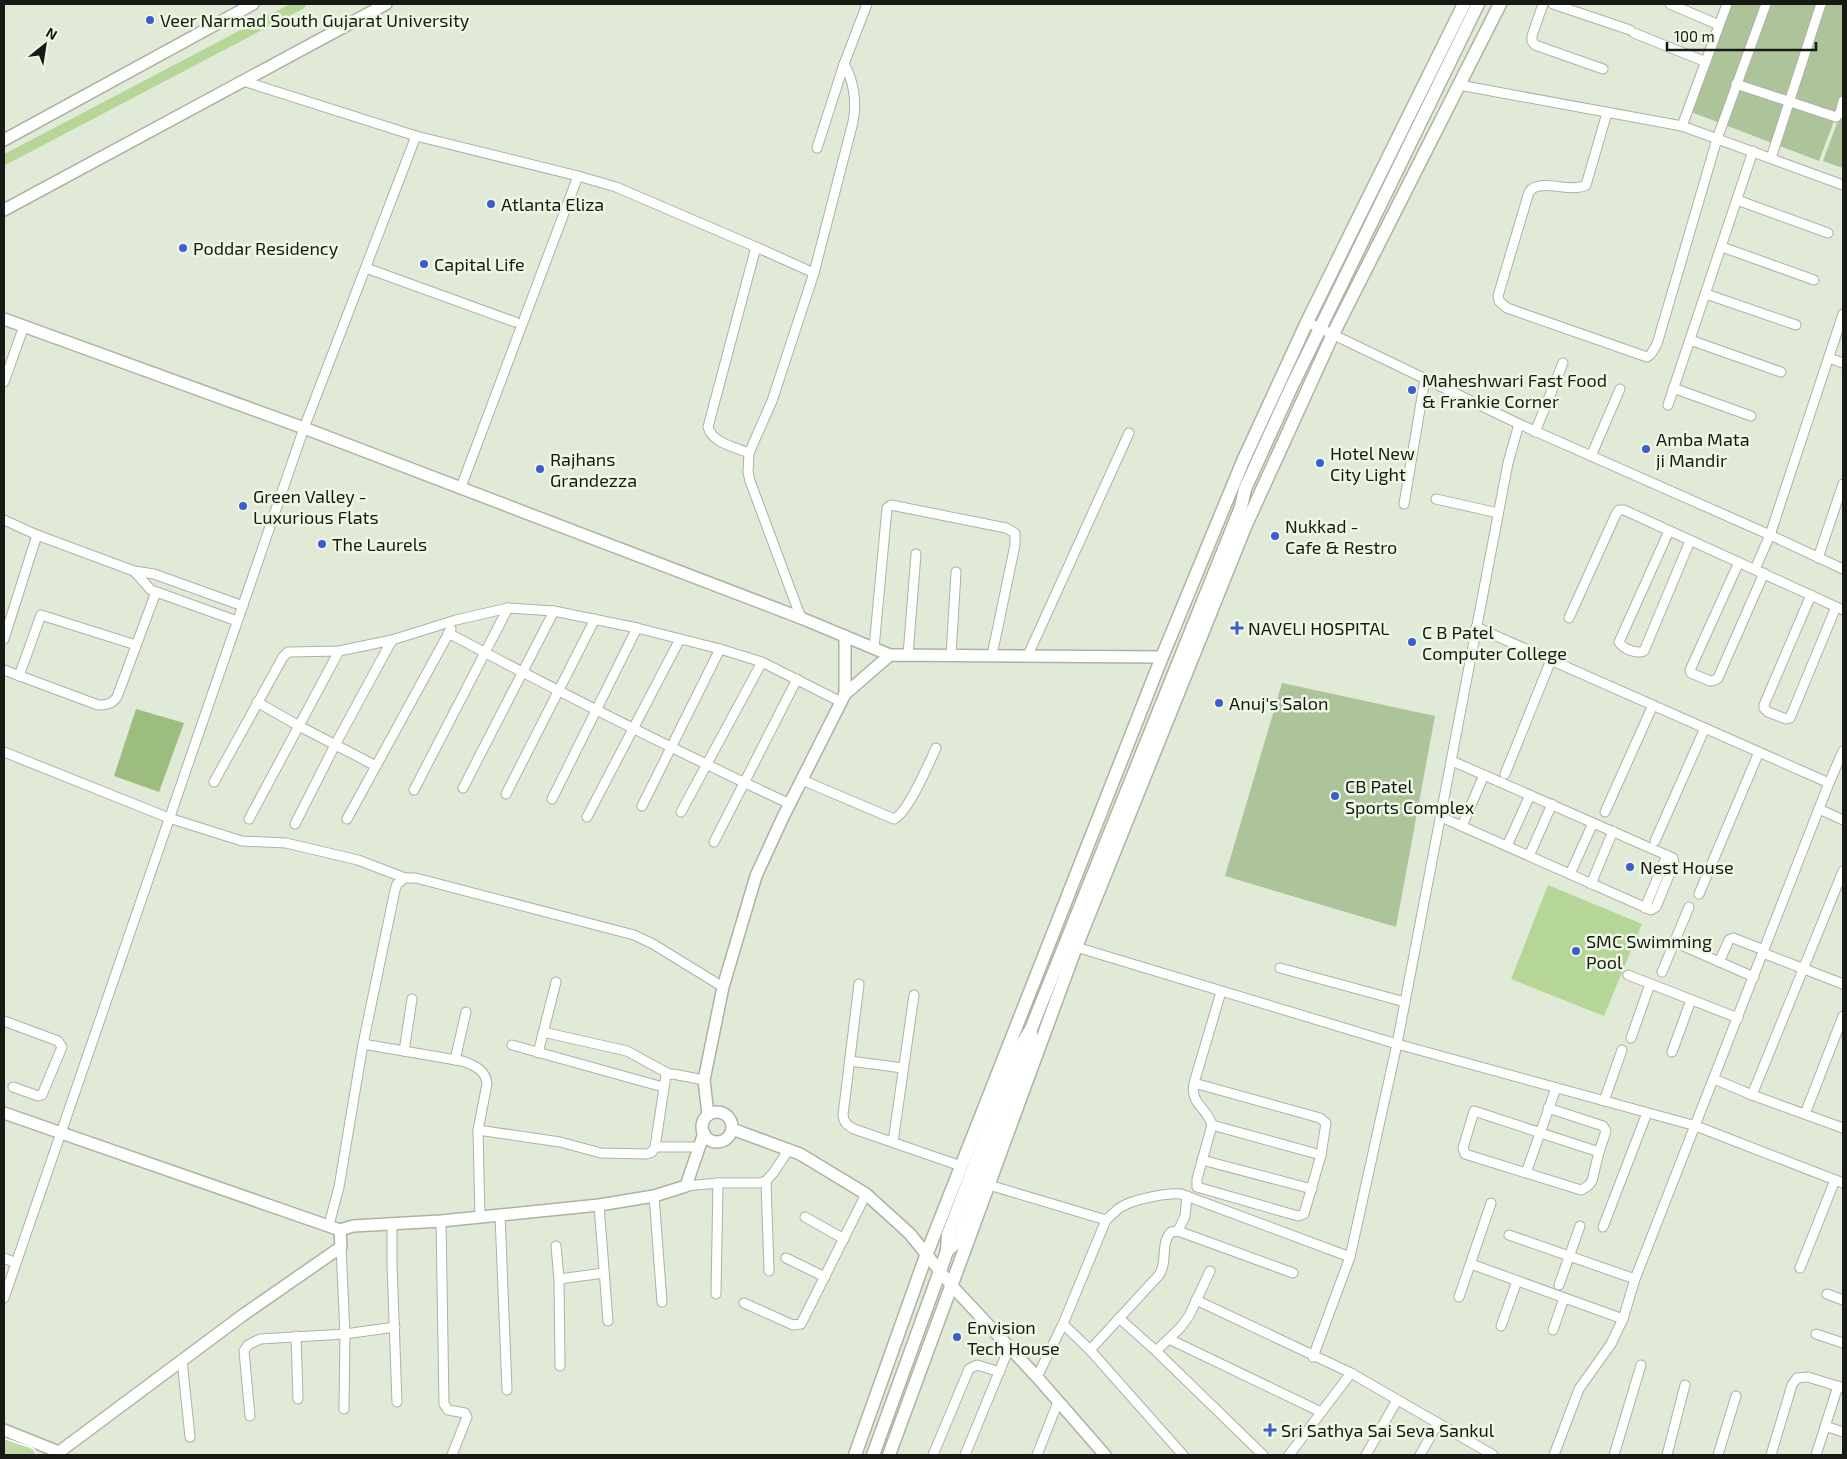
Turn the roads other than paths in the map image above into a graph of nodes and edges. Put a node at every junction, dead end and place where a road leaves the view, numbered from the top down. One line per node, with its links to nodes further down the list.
1 (253, 4): 27 (street)
2 (386, 4): 18 (street)
3 (867, 4): 16 (street)
4 (1464, 4): 45 (main road)
5 (1478, 4): 48 (main road)
6 (1490, 4): 48 (main road)
7 (1500, 4): 20 (main road)
8 (1543, 4): 17 (street)
9 (1553, 4): 15 (street)
10 (1670, 4): 14 (street)
11 (1727, 4): 14 (street)
12 (1766, 4): 19 (street)
13 (1821, 4): 22 (street)
14 (1719, 25): 15 (street)
15 (1706, 62): 24 (street)
16 (844, 64): 28 (street); 39 (street)
17 (1603, 69)
18 (242, 81): 25 (street); 34 (street)
19 (1736, 84): 22 (street); 26 (street)
20 (1459, 85): 23 (street); 48 (main road)
21 (1843, 101): 22 (street)
22 (1790, 102): 30 (street)
23 (1607, 113): 24 (street); 26 (street)
24 (1682, 126): 26 (street)
25 (416, 136): 31 (street); 38 (street)
26 (1717, 139): 29 (street)
27 (4, 140)
28 (817, 148)
29 (1753, 150): 30 (street); 33 (street)
30 (1771, 158): 32 (street)
31 (578, 176): 36 (street); 67 (street)
32 (1843, 185)
33 (1737, 200): 35 (street); 37 (street)
34 (4, 210)
35 (1828, 232)
36 (756, 247): 39 (street); 64 (street)
37 (1722, 247): 40 (street); 41 (street)
38 (366, 268): 44 (street); 61 (street)
39 (814, 274): 64 (street)
40 (1814, 280)
41 (1706, 294): 46 (street); 49 (street)
42 (1843, 314): 50 (street)
43 (4, 319): 47 (street)
44 (515, 322)
45 (1307, 322): 48 (street); 112 (main road)
46 (1796, 325)
47 (24, 326): 55 (street); 61 (street)
48 (1327, 332): 54 (street); 174 (main road); 273 (main road)
49 (1690, 340): 53 (street); 56 (street)
50 (1829, 358): 52 (street); 74 (street)
51 (1562, 363): 62 (street)
52 (1843, 363)
53 (1781, 372)
54 (1425, 379): 60 (street); 69 (street)
55 (4, 382)
56 (1673, 388): 58 (street); 59 (street)
57 (1620, 389): 65 (street)
58 (1668, 405)
59 (1751, 416)
60 (1519, 424): 62 (street); 70 (street)
61 (304, 428): 67 (street); 86 (street)
62 (1535, 432): 65 (street)
63 (1130, 433): 110 (street)
64 (749, 453): 91 (street)
65 (1591, 456): 74 (street)
66 (1843, 484): 77 (street)
67 (461, 487): 91 (street)
68 (1436, 499): 70 (street)
69 (1404, 504)
70 (1498, 513): 95 (street)
71 (4, 520): 73 (street)
72 (1669, 531): 75 (street); 75 (street); 92 (street)
73 (37, 535): 81 (street); 99 (street)
74 (1770, 535): 77 (street); 79 (street)
75 (1690, 541): 78 (street)
76 (916, 554): 108 (street)
77 (1818, 558): 80 (street)
78 (1739, 562): 79 (street); 83 (street)
79 (1755, 569): 83 (street)
80 (1843, 569)
81 (134, 571): 84 (street); 86 (street)
82 (956, 572): 111 (street)
83 (1764, 573): 85 (street)
84 (156, 592): 94 (street); 102 (street)
85 (1811, 595): 88 (street); 88 (street)
86 (243, 606): 94 (street)
87 (508, 608): 89 (street); 93 (street); 106 (street)
88 (1840, 608)
89 (554, 611): 90 (street); 116 (street)
90 (595, 618): 96 (street); 119 (street)
91 (801, 618): 98 (street)
92 (1569, 618)
93 (456, 620): 97 (street); 101 (street)
94 (237, 621): 155 (street)
95 (1476, 627): 113 (street); 133 (street)
96 (637, 628): 100 (street); 123 (street)
97 (448, 633): 106 (street); 135 (street)
98 (845, 636): 103 (street); 120 (street)
99 (4, 639)
100 (680, 639): 104 (street); 125 (street)
101 (392, 640): 105 (street); 127 (street)
102 (136, 645): 117 (street); 117 (street)
103 (874, 648): 107 (street); 109 (street)
104 (720, 649): 114 (street); 128 (street)
105 (339, 651): 121 (street); 124 (street)
106 (485, 652): 116 (street); 143 (street)
107 (890, 655): 108 (street); 120 (street)
108 (908, 655): 111 (street)
109 (992, 655): 110 (street); 111 (street)
110 (1028, 655): 112 (street)
111 (951, 656)
112 (1162, 657): 237 (main road)
113 (1551, 660): 122 (street); 136 (street)
114 (762, 662): 118 (street); 134 (street)
115 (4, 670): 117 (street)
116 (522, 672): 119 (street); 142 (street)
117 (19, 676)
118 (797, 679): 120 (street); 140 (street)
119 (558, 691): 123 (street); 144 (street)
120 (843, 698): 138 (street)
121 (257, 702): 124 (street); 139 (street)
122 (1654, 705): 126 (street); 152 (street)
123 (595, 709): 125 (street); 146 (street)
124 (299, 726): 127 (street); 156 (street)
125 (634, 728): 128 (street); 153 (street)
126 (1705, 728): 132 (street); 163 (street)
127 (335, 745): 135 (street); 160 (street)
128 (672, 747): 134 (street); 149 (street)
129 (936, 748): 138 (street)
130 (1843, 751): 141 (street)
131 (4, 752): 155 (street)
132 (1760, 752): 141 (street); 171 (street)
133 (1452, 761): 137 (street); 154 (street)
134 (706, 765): 140 (street); 151 (street)
135 (376, 766): 157 (street)
136 (1505, 774)
137 (1484, 775): 145 (street); 161 (street)
138 (802, 780): 147 (street)
139 (214, 782)
140 (744, 782): 147 (street); 164 (street)
141 (1829, 783): 150 (street)
142 (463, 788)
143 (414, 790)
144 (506, 794)
145 (1530, 795): 148 (street); 165 (street)
146 (552, 798)
147 (790, 804): 186 (street)
148 (1552, 804): 159 (street); 166 (street)
149 (642, 806)
150 (1819, 809): 158 (street); 175 (street)
151 (681, 812)
152 (1605, 812)
153 (587, 817)
154 (1441, 817): 161 (street); 191 (street)
155 (170, 818): 169 (street); 229 (street)
156 (249, 819)
157 (348, 819)
158 (1843, 820)
159 (1593, 823): 162 (street); 168 (street)
160 (295, 824)
161 (1462, 826): 165 (street)
162 (1613, 831): 170 (street); 170 (street)
163 (1655, 841)
164 (714, 842)
165 (1507, 846): 166 (street)
166 (1529, 856): 168 (street)
167 (1843, 871): 177 (street)
168 (1570, 874): 170 (street)
169 (405, 878): 186 (street); 198 (street)
170 (1591, 884)
171 (1699, 894)
172 (1689, 907): 173 (street)
173 (1674, 942): 176 (street); 179 (street)
174 (1076, 947): 187 (street); 242 (main road)
175 (1764, 951): 176 (street); 177 (street); 181 (street)
176 (1719, 962): 181 (street)
177 (1804, 967): 185 (street); 215 (street)
178 (1280, 968): 191 (street)
179 (1662, 972)
180 (1628, 975): 184 (street)
181 (1754, 977): 194 (street)
182 (556, 982): 196 (street)
183 (859, 984): 206 (street)
184 (1650, 984): 190 (street); 197 (street)
185 (1843, 984)
186 (723, 987): 210 (street)
187 (1221, 991): 199 (street); 211 (street)
188 (914, 995): 207 (street)
189 (412, 999): 202 (street)
190 (1691, 1000): 194 (street); 203 (street)
191 (1406, 1002): 199 (street)
192 (466, 1012): 205 (street)
193 (1843, 1016): 220 (street)
194 (1738, 1018): 209 (street)
195 (4, 1021): 212 (street)
196 (544, 1032): 204 (street); 208 (street)
197 (1631, 1038)
198 (363, 1044): 202 (street); 258 (street)
199 (1397, 1044): 214 (street); 266 (street)
200 (512, 1046): 204 (street)
201 (1622, 1050): 216 (street)
202 (404, 1051): 205 (street)
203 (1672, 1052)
204 (538, 1053): 213 (street)
205 (455, 1060): 226 (street)
206 (850, 1061): 207 (street); 230 (street)
207 (903, 1068): 230 (street)
208 (669, 1074): 210 (street); 213 (street)
209 (1714, 1079): 215 (street); 223 (street)
210 (704, 1080): 221 (street)
211 (1194, 1082): 222 (street); 235 (street)
212 (13, 1087)
213 (663, 1087): 231 (street)
214 (1556, 1088): 216 (street); 217 (street)
215 (1752, 1095): 220 (street)
216 (1604, 1101): 219 (street)
217 (1548, 1108): 227 (street); 234 (street)
218 (4, 1113): 229 (street)
219 (1647, 1113): 223 (street); 257 (street)
220 (1805, 1114): 225 (street)
221 (708, 1116): 224 (street); 228 (street)
222 (1212, 1125): 235 (street); 236 (street)
223 (1696, 1126): 240 (street); 279 (street)
224 (732, 1128): 228 (street); 233 (street)
225 (1843, 1128)
226 (478, 1130): 231 (street); 251 (street)
227 (1540, 1132): 234 (street); 238 (street); 238 (street)
228 (704, 1133): 232 (street)
229 (61, 1134): 258 (street); 269 (street)
230 (893, 1142): 237 (street)
231 (655, 1147): 232 (street)
232 (699, 1147): 243 (street)
233 (789, 1148): 239 (street); 245 (street)
234 (1600, 1152): 238 (street)
235 (1321, 1155): 244 (street)
236 (1202, 1160): 244 (street); 244 (street)
237 (961, 1166): 264 (main road)
238 (1526, 1173)
239 (766, 1181): 241 (street); 272 (street)
240 (1839, 1181): 271 (street)
241 (718, 1183): 243 (street); 283 (street)
242 (990, 1184): 253 (street); 282 (main road)
243 (686, 1186): 246 (street)
244 (1312, 1189)
245 (866, 1194): 261 (street); 264 (street)
246 (654, 1196): 249 (street); 290 (street)
247 (1187, 1196): 253 (street); 259 (street); 266 (street)
248 (1491, 1203): 270 (street)
249 (599, 1205): 250 (street); 276 (street)
250 (500, 1215): 251 (street); 316 (street)
251 (480, 1216): 254 (street)
252 (805, 1217): 261 (street)
253 (1106, 1220): 295 (street)
254 (441, 1221): 255 (street); 334 (street)
255 (392, 1224): 258 (street); 297 (street)
256 (1580, 1226): 265 (street)
257 (1603, 1227)
258 (335, 1228): 263 (street)
259 (1178, 1231): 275 (street); 292 (street)
260 (1509, 1234): 265 (street)
261 (844, 1239): 277 (street)
262 (556, 1246): 278 (street)
263 (341, 1247): 299 (street); 308 (street)
264 (927, 1254): 273 (street); 335 (main road)
265 (1569, 1256): 279 (street); 281 (street)
266 (1350, 1257): 307 (street)
267 (4, 1258): 269 (street)
268 (786, 1258): 277 (street)
269 (16, 1263): 286 (street)
270 (1471, 1264): 280 (street); 285 (street)
271 (1800, 1268)
272 (769, 1271)
273 (940, 1271): 282 (street); 336 (main road)
274 (1210, 1271): 288 (street)
275 (1293, 1272)
276 (604, 1273): 278 (street); 294 (street)
277 (825, 1277): 291 (street)
278 (559, 1279): 310 (street)
279 (1635, 1279): 293 (street)
280 (1517, 1281): 287 (street); 296 (street)
281 (1559, 1285)
282 (952, 1286): 304 (street); 337 (main road)
283 (716, 1294)
284 (1827, 1294): 289 (street)
285 (1459, 1297)
286 (4, 1298)
287 (1564, 1298): 293 (street); 298 (street)
288 (1196, 1300): 302 (street); 307 (street)
289 (1843, 1300)
290 (662, 1302)
291 (744, 1303)
292 (1119, 1318): 305 (street); 306 (street)
293 (1622, 1319): 348 (street)
294 (608, 1321)
295 (1064, 1324): 305 (street); 313 (street)
296 (1501, 1326)
297 (394, 1327): 299 (street); 320 (street)
298 (1553, 1330)
299 (345, 1334): 301 (street); 322 (street)
300 (1816, 1334): 303 (street)
301 (296, 1336): 318 (street); 324 (street)
302 (1169, 1339): 306 (street); 323 (street)
303 (1843, 1343)
304 (1009, 1348): 311 (street); 313 (street)
305 (1090, 1350): 342 (street)
306 (1156, 1351): 343 (street)
307 (1313, 1357): 312 (street)
308 (182, 1360): 329 (street); 332 (street)
309 (1641, 1365): 349 (street)
310 (560, 1366)
311 (1000, 1372): 338 (street); 339 (street)
312 (1351, 1373): 319 (street); 323 (street)
313 (1036, 1377): 321 (street)
314 (1685, 1385): 350 (street)
315 (1841, 1387): 326 (street); 352 (street)
316 (508, 1390)
317 (1736, 1396): 351 (street)
318 (298, 1399)
319 (1397, 1400): 325 (street); 345 (street)
320 (397, 1402)
321 (1058, 1402): 340 (street); 341 (street)
322 (344, 1409)
323 (1321, 1412): 344 (street)
324 (250, 1416)
325 (1438, 1423): 331 (street); 346 (street)
326 (1826, 1426): 328 (street); 353 (street)
327 (4, 1430): 332 (street)
328 (1843, 1432)
329 (190, 1437)
330 (4, 1447): 333 (main road)
331 (1477, 1451): 347 (street)
332 (60, 1454)
333 (28, 1455)
334 (452, 1455)
335 (855, 1455)
336 (873, 1455)
337 (890, 1455)
338 (933, 1455)
339 (965, 1455)
340 (1037, 1455)
341 (1105, 1455)
342 (1183, 1455)
343 (1263, 1455)
344 (1290, 1455)
345 (1366, 1455)
346 (1420, 1455)
347 (1493, 1455)
348 (1554, 1455)
349 (1614, 1455)
350 (1667, 1455)
351 (1718, 1455)
352 (1771, 1455)
353 (1816, 1455)

